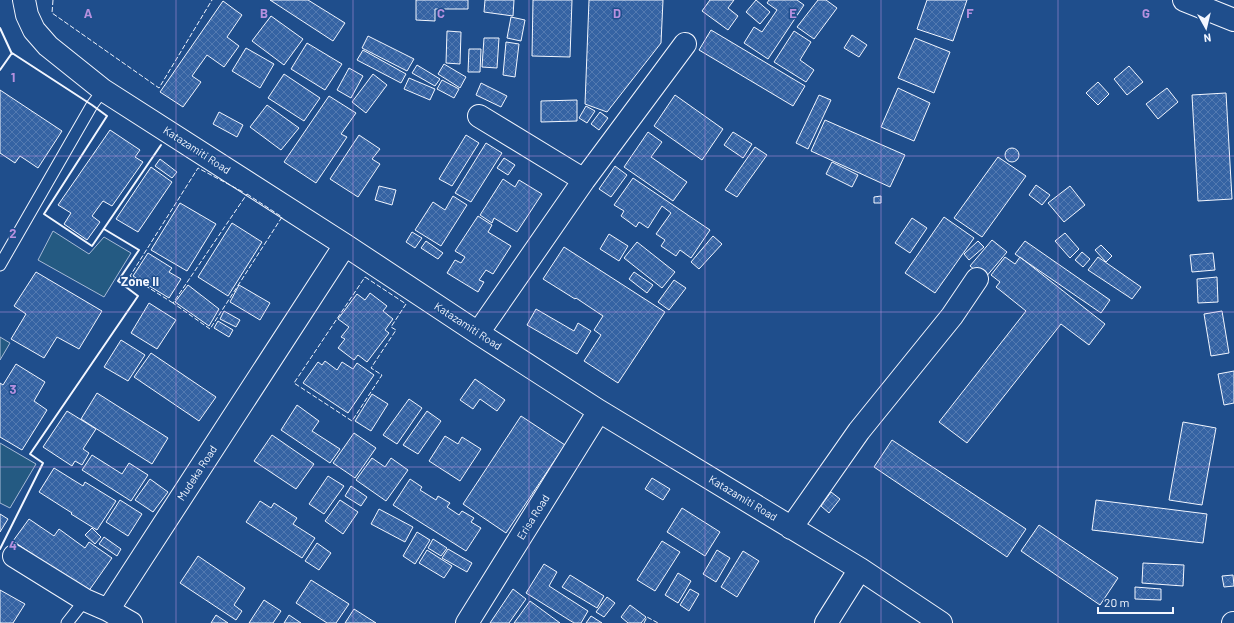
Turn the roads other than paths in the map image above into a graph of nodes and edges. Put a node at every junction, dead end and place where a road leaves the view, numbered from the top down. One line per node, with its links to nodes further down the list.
1 (24, 0): 5 (street, Katazamiti Road)
2 (1184, 0): 3 (street)
3 (1234, 20)
4 (685, 44): 7 (street)
5 (103, 90): 8 (street, Katazamiti Road); 9 (lane)
6 (479, 116): 7 (street)
7 (584, 180): 11 (street)
8 (345, 245): 11 (street, Katazamiti Road); 17 (street, Mudeka Road)
9 (0, 265)
10 (977, 279): 13 (street)
11 (478, 333): 12 (street, Katazamiti Road)
12 (599, 411): 13 (street, Katazamiti Road); 20 (street, Erisa Road)
13 (791, 528): 15 (street, Katazamiti Road)
14 (14, 556): 16 (street)
15 (860, 569): 21 (street); 22 (street, Katazamiti Road)
16 (85, 600): 17 (street); 18 (lane)
17 (108, 610): 19 (street)
18 (67, 623)
19 (131, 623)
20 (467, 623)
21 (826, 623)
22 (941, 623)

